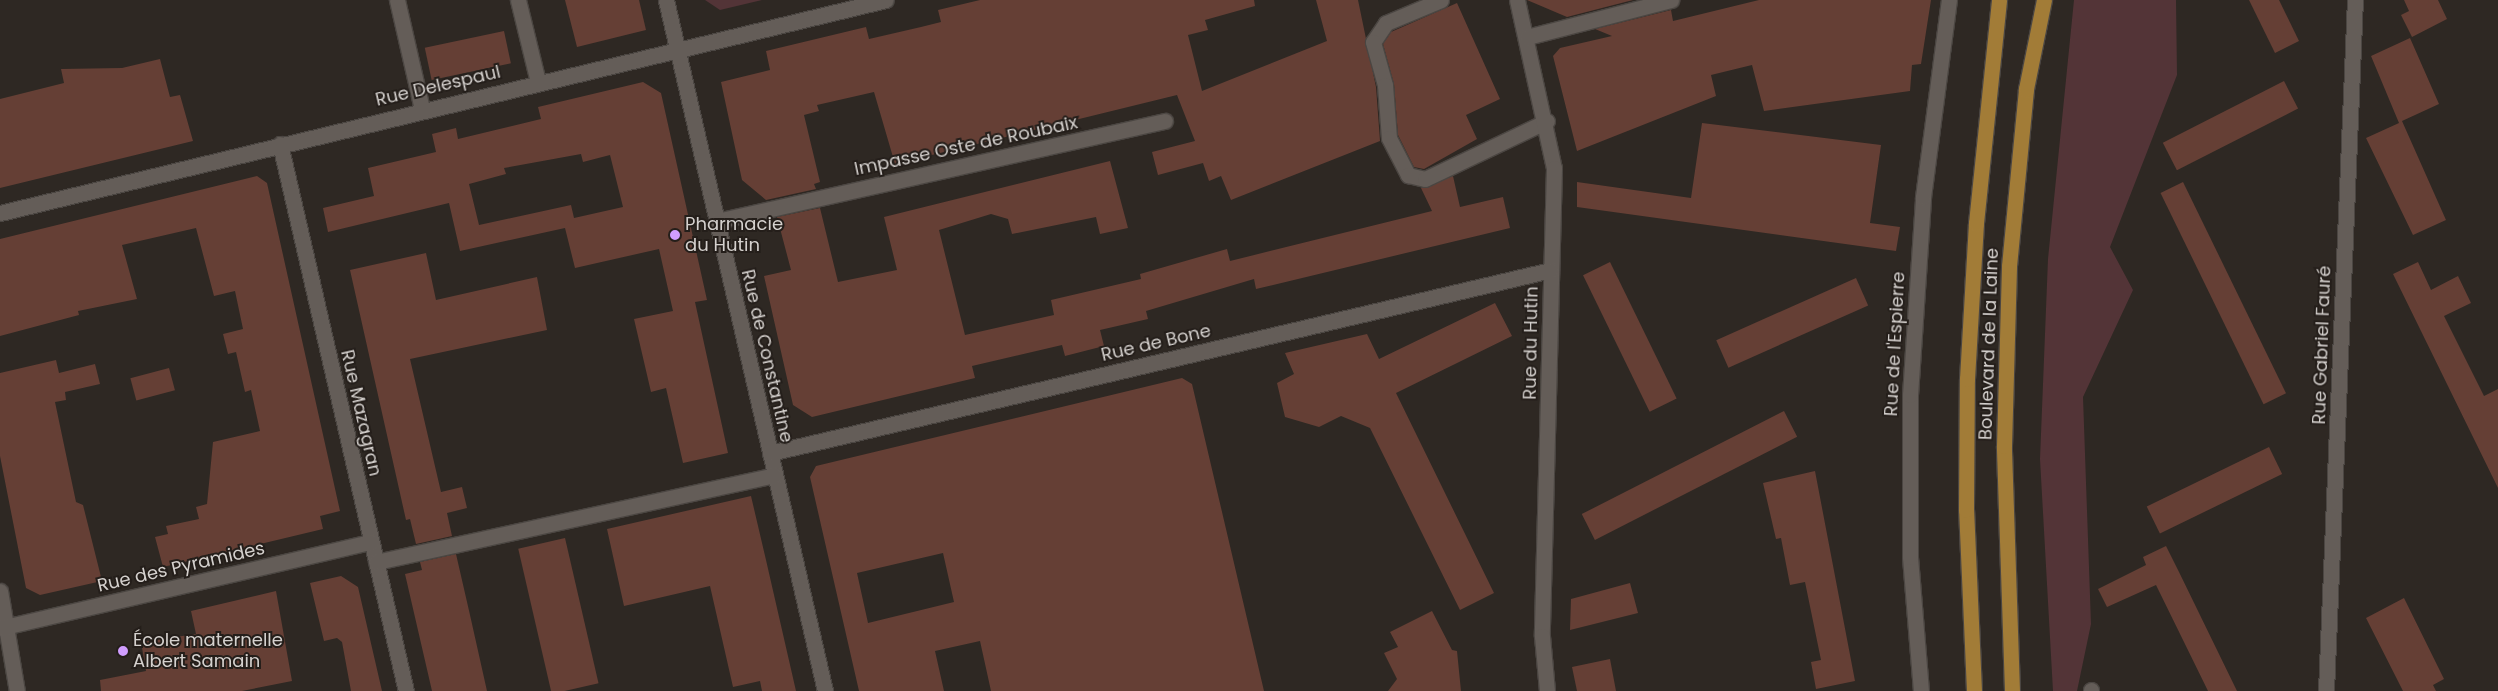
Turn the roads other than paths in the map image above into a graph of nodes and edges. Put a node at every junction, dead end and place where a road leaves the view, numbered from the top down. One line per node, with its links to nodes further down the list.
1 (397, 0): 19 (street)
2 (518, 0): 17 (street)
3 (666, 0): 15 (street, Rue de Constantine)
4 (886, 0): 15 (street, Rue Delespaul)
5 (1441, 0): 21 (street)
6 (1517, 0): 14 (street, Rue du Hutin)
7 (1672, 0): 14 (street)
8 (1948, 0): 36 (street, Rue de l'Espierre)
9 (1999, 0): 16 (main road, Boulevard de la Laine)
10 (2005, 0): 16 (main road)
11 (2033, 0): 18 (main road)
12 (2044, 0): 18 (main road, Boulevard de la Laine)
13 (2355, 0): 39 (street, Rue Gabriel Fauré)
14 (1527, 37): 21 (street, Rue du Hutin)
15 (678, 52): 17 (street, Rue Delespaul); 24 (street, Rue de Constantine)
16 (1992, 56): 37 (main road, Boulevard de la Laine)
17 (538, 82): 19 (street, Rue Delespaul)
18 (2026, 89): 38 (main road, Boulevard de la Laine)
19 (422, 109): 22 (street, Rue Delespaul)
20 (1165, 121): 24 (street, Impasse Oste de Roubaix)
21 (1547, 122): 25 (street, Rue du Hutin)
22 (280, 144): 23 (street, Rue Delespaul); 28 (street, Rue Mazagran)
23 (0, 213)
24 (717, 221): 26 (street, Rue de Constantine)
25 (1551, 270): 26 (street, Rue de Bone); 35 (street, Rue du Hutin)
26 (770, 453): 27 (street, Rue de Constantine)
27 (775, 475): 29 (street); 34 (street, Rue de Constantine)
28 (371, 542): 29 (street, Rue Mazagran); 31 (street, Rue des Pyramides)
29 (376, 562): 33 (street, Rue Mazagran)
30 (0, 591): 31 (street)
31 (3, 627): 32 (street)
32 (17, 691)
33 (406, 691)
34 (825, 691)
35 (1548, 691)
36 (1921, 691)
37 (1974, 691)
38 (2012, 691)
39 (2326, 691)

